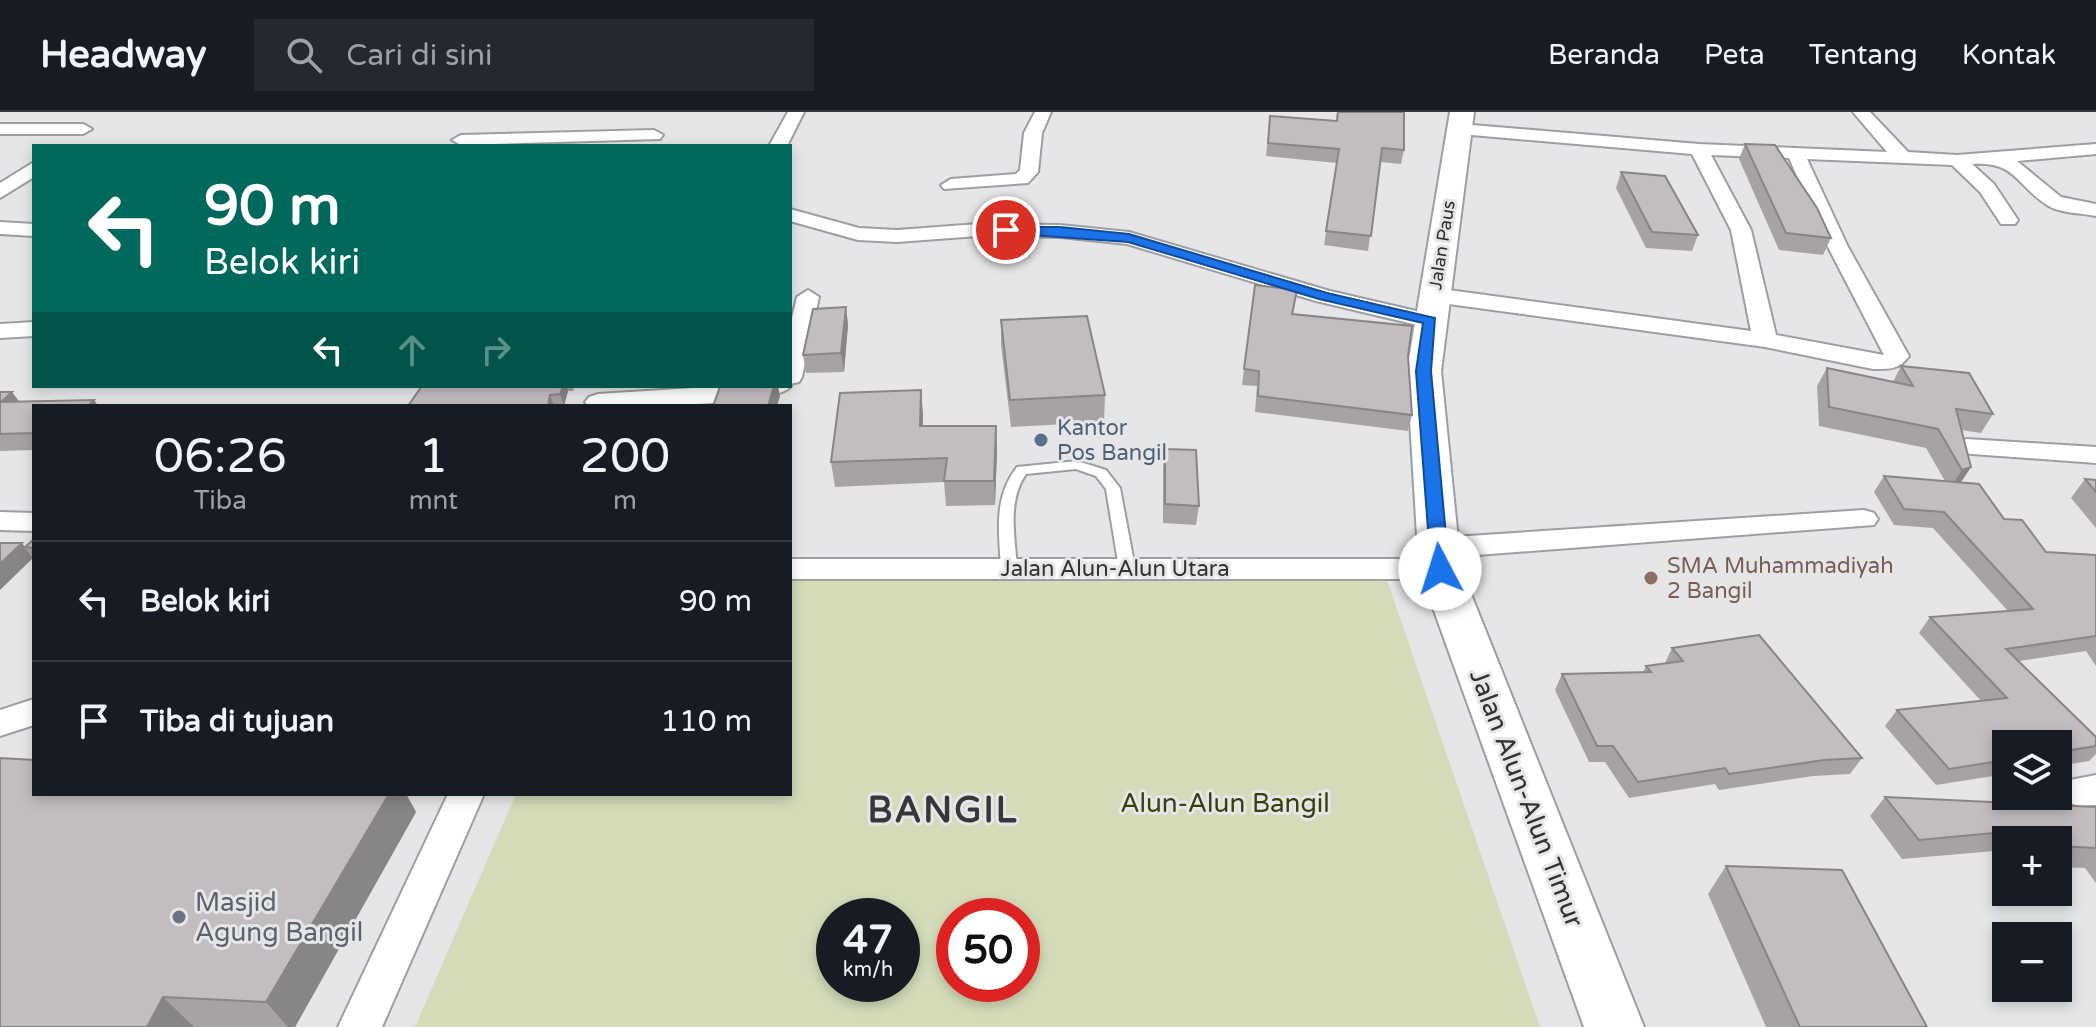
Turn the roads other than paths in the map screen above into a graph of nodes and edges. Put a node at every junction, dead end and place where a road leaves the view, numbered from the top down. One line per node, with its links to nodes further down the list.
1 (660, 112): 8 (street)
2 (796, 112): 10 (street)
3 (1043, 112): 20 (street)
4 (1861, 112): 14 (street)
5 (1461, 121): 11 (street); 28 (main road, Jalan Paus)
6 (0, 129): 9 (street)
7 (461, 140): 8 (street)
8 (652, 141)
9 (64, 144)
10 (779, 144)
11 (1699, 149): 13 (street); 31 (street)
12 (2096, 149): 15 (street)
13 (1796, 154): 14 (street); 31 (street)
14 (1902, 157): 16 (street)
15 (1997, 158): 16 (street); 22 (street)
16 (1957, 160): 24 (street)
17 (11, 164): 18 (street)
18 (32, 165)
19 (32, 167): 21 (street)
20 (951, 185)
21 (0, 192)
22 (2096, 210)
23 (792, 216): 28 (street)
24 (2008, 220)
25 (0, 228): 26 (street)
26 (32, 230)
27 (808, 297): 32 (street)
28 (1432, 308): 31 (street); 40 (main road, Jalan Paus)
29 (32, 329): 30 (street)
30 (1, 331)
31 (1765, 340)
32 (792, 368)
33 (773, 388): 34 (street)
34 (599, 398)
35 (1967, 447): 36 (street)
36 (2096, 455)
37 (1864, 519): 40 (street, Jalan Alun-Alun Utara)
38 (0, 521): 39 (street)
39 (32, 522)
40 (1439, 558): 42 (street, Jalan Alun-Alun Utara); 48 (main road, Jalan Alun-Alun Timur)
41 (1009, 568): 42 (street, Jalan Alun-Alun Utara); 42 (lane); 43 (street, Jalan Alun-Alun Utara)
42 (1127, 568)
43 (792, 569)
44 (32, 713): 45 (street)
45 (0, 723)
46 (465, 796): 47 (street)
47 (360, 1027)
48 (1614, 1027)

